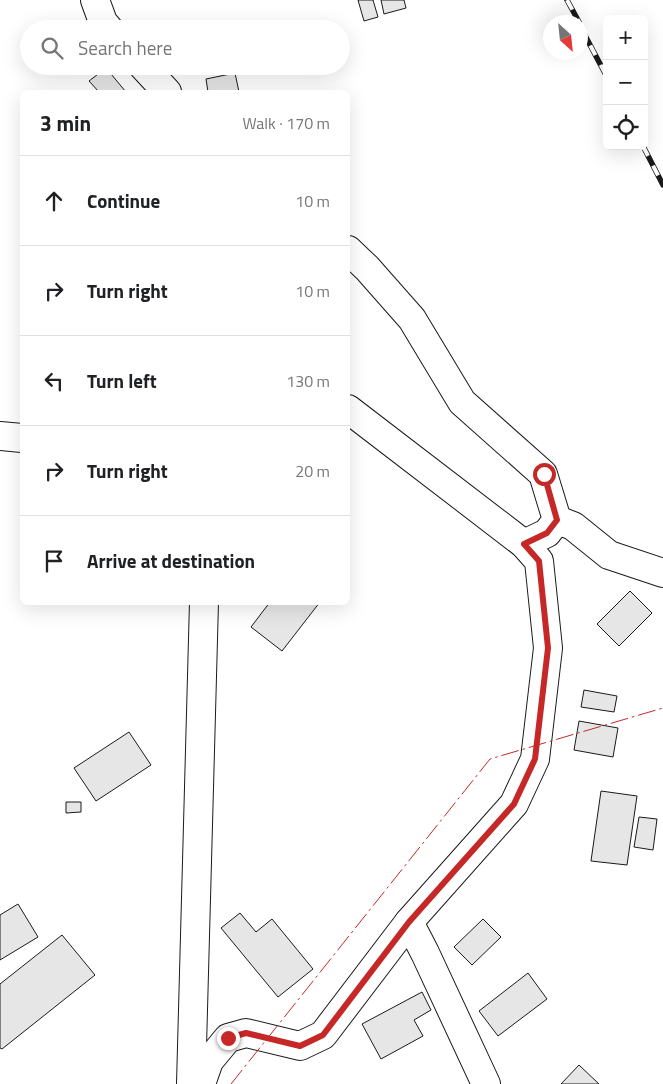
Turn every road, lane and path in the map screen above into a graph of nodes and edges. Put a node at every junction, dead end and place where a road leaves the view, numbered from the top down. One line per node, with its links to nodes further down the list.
1 (95, 0): 2 (street)
2 (102, 20)
3 (151, 75): 4 (street)
4 (165, 90)
5 (350, 252): 9 (street)
6 (350, 411): 10 (street)
7 (0, 436): 8 (street)
8 (20, 438)
9 (557, 520): 10 (street); 11 (street)
10 (524, 544): 13 (street)
11 (663, 573)
12 (204, 605): 14 (street)
13 (409, 922): 15 (street); 16 (street)
14 (191, 1084)
15 (201, 1084)
16 (486, 1084)

